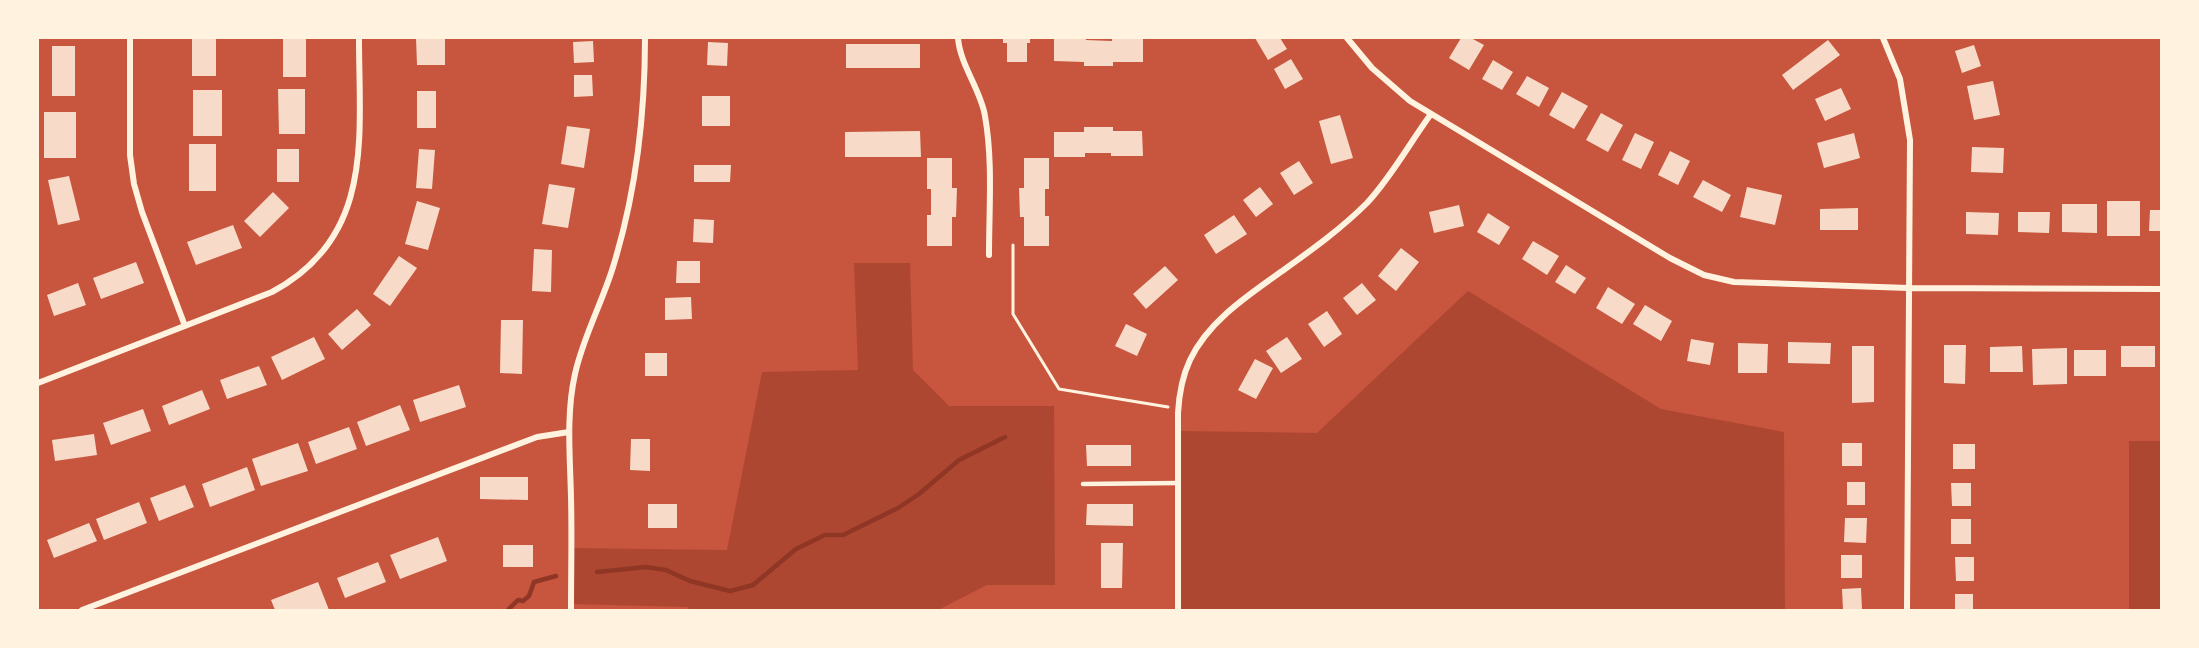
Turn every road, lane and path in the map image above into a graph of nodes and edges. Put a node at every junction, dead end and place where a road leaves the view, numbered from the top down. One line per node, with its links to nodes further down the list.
1 (130, 38): 12 (street)
2 (358, 38): 12 (street)
3 (645, 38): 15 (street)
4 (958, 38): 9 (street)
5 (1347, 38): 7 (street)
6 (1883, 38): 10 (street)
7 (1431, 114): 10 (street); 14 (street)
8 (1013, 244): 14 (path)
9 (989, 255)
10 (1908, 288): 11 (street); 21 (street)
11 (2162, 289)
12 (185, 326): 13 (street)
13 (38, 383)
14 (1179, 410): 16 (street)
15 (569, 432): 18 (street); 19 (street)
16 (1178, 483): 17 (lane); 20 (street)
17 (1083, 484)
18 (82, 610)
19 (571, 610)
20 (1178, 610)
21 (1907, 610)

